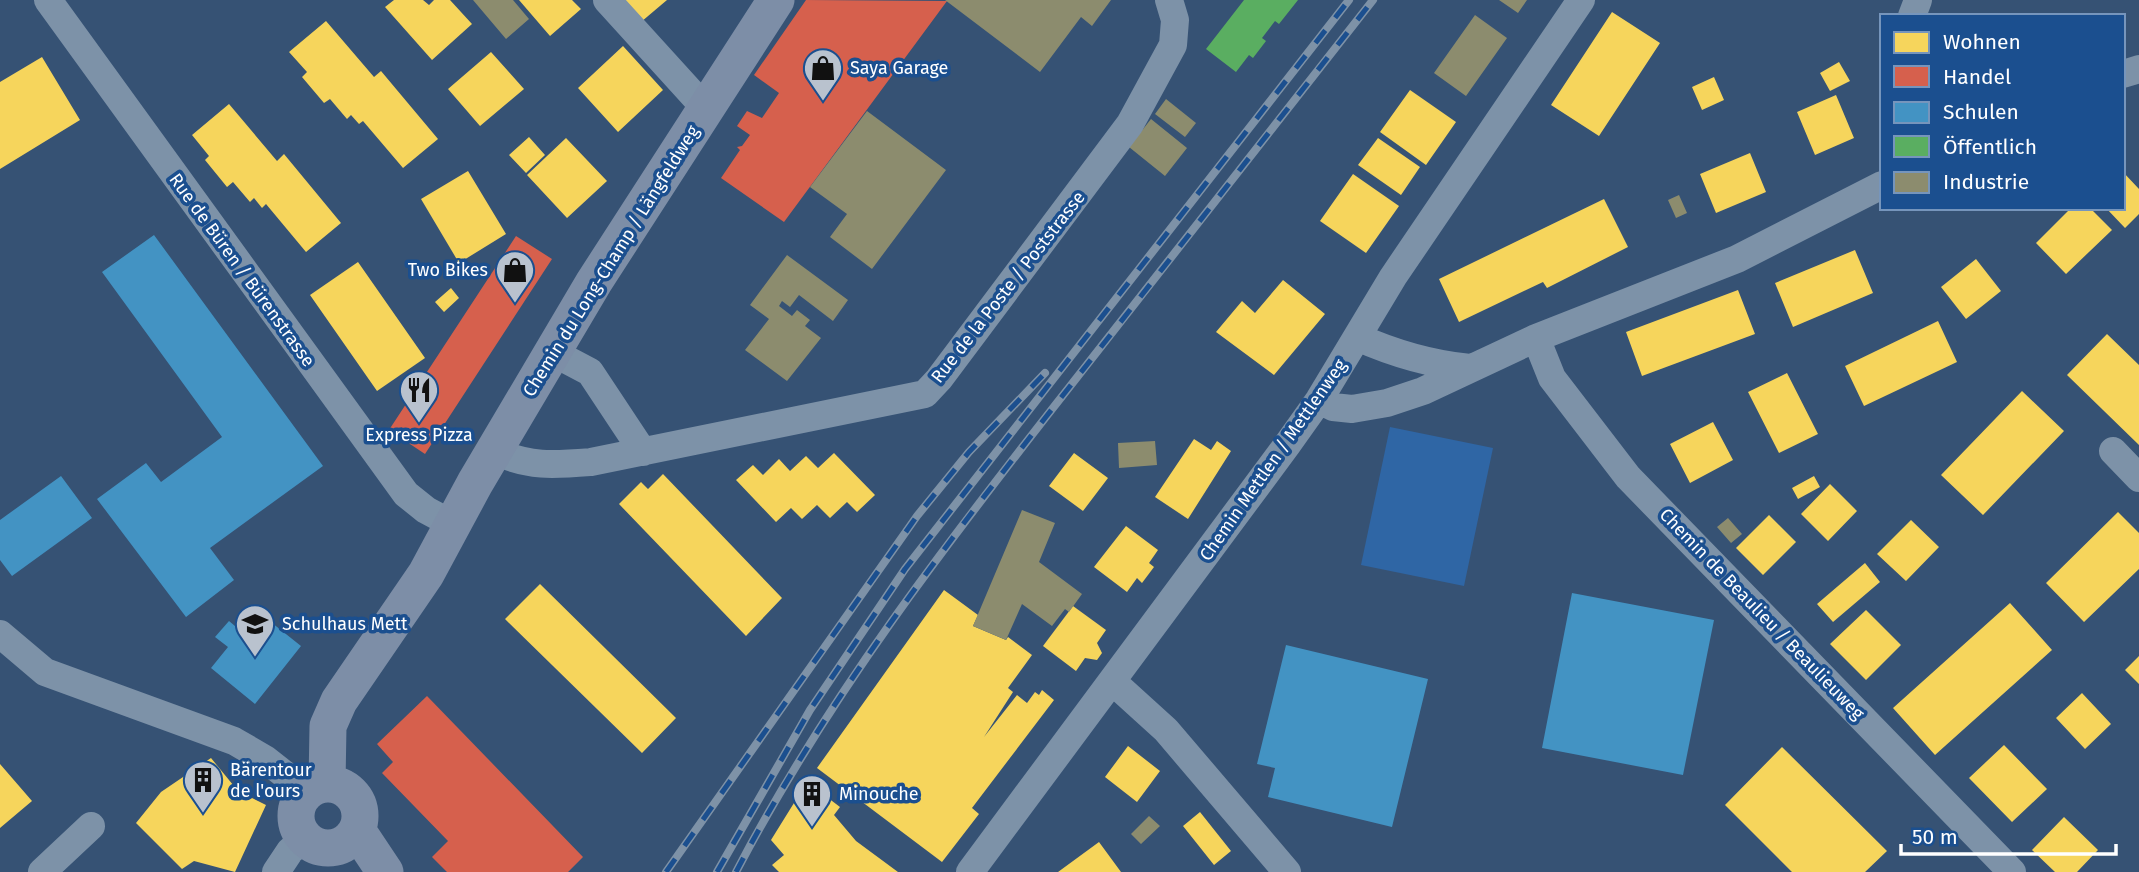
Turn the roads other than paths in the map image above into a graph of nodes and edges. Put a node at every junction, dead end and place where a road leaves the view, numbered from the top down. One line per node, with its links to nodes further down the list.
1 (48, 0): 17 (street, Rue de Büren / Bürenstrasse)
2 (607, 0): 6 (street)
3 (776, 0): 6 (main road, Chemin du Long-Champ / Längfeldweg)
4 (1169, 0): 15 (street, Rue de la Poste / Poststrasse)
5 (1581, 0): 8 (street, Chemin Mettlen / Mettlenweg)
6 (706, 109): 10 (main road, Chemin du Long-Champ / Längfeldweg)
7 (1880, 186): 9 (street)
8 (1357, 337): 11 (street); 12 (street, Chemin Mettlen / Mettlenweg)
9 (1536, 338): 11 (street); 29 (street, Chemin de Beaulieu / Beaulieuweg)
10 (554, 353): 13 (main road, Chemin du Long-Champ / Längfeldweg); 15 (street)
11 (1470, 368): 12 (street)
12 (1319, 400): 19 (street, Chemin Mettlen / Mettlenweg)
13 (494, 451): 15 (street, Rue de la Poste / Poststrasse); 17 (main road, Chemin du Long-Champ / Längfeldweg)
14 (2113, 451): 16 (street)
15 (643, 452)
16 (2139, 478)
17 (452, 524): 20 (main road)
18 (1, 638): 20 (street)
19 (1112, 681): 27 (street, Chemin Mettlen / Mettlenweg); 28 (street)
20 (317, 788): 22 (main road); 23 (main road)
21 (91, 826): 24 (street)
22 (356, 831): 23 (main road); 26 (main road)
23 (305, 838): 25 (street)
24 (42, 872)
25 (276, 872)
26 (385, 872)
27 (970, 872)
28 (1287, 872)
29 (2012, 872)

